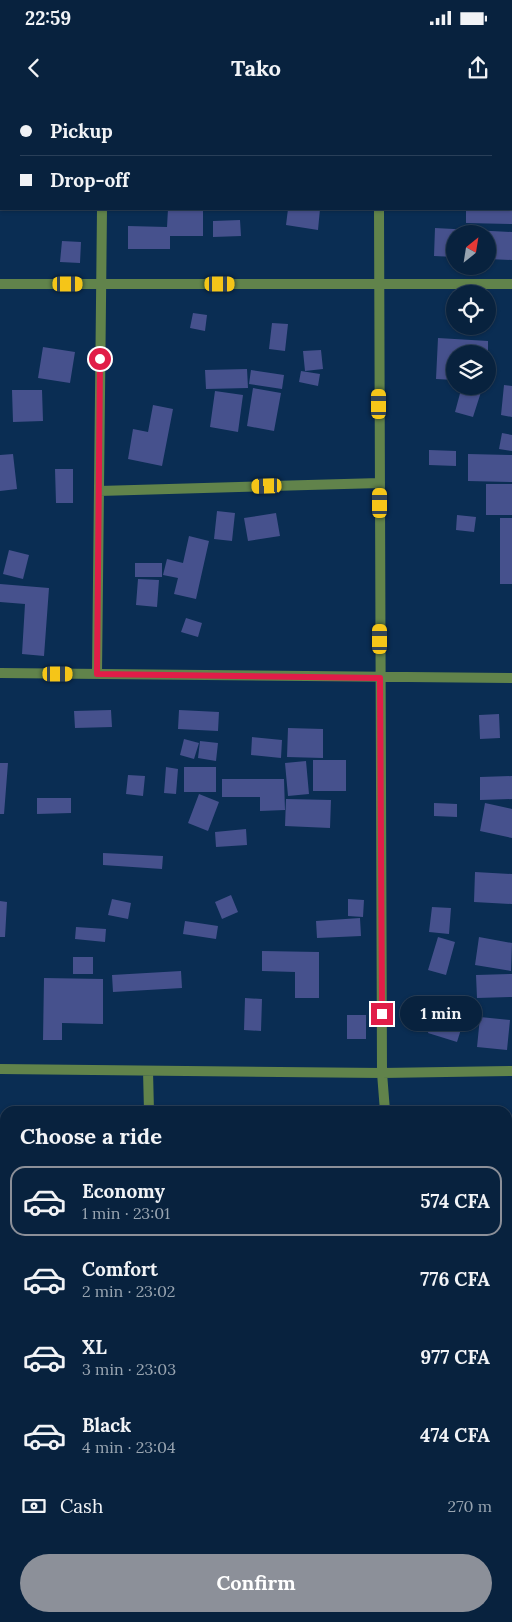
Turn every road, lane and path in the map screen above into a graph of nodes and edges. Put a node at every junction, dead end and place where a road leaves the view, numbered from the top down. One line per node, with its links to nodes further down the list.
1 (102, 210): 4 (street)
2 (379, 210): 5 (street)
3 (0, 284): 4 (street)
4 (101, 284): 5 (street); 8 (street)
5 (379, 284): 6 (street); 7 (street)
6 (512, 284)
7 (380, 483): 8 (street); 11 (street)
8 (99, 491): 10 (street)
9 (0, 673): 10 (street)
10 (97, 674): 11 (street)
11 (380, 678): 12 (street); 16 (street)
12 (512, 678)
13 (0, 1069): 14 (street)
14 (148, 1071): 16 (street); 17 (street)
15 (512, 1071): 16 (street)
16 (382, 1074): 18 (street)
17 (149, 1106)
18 (385, 1106)

